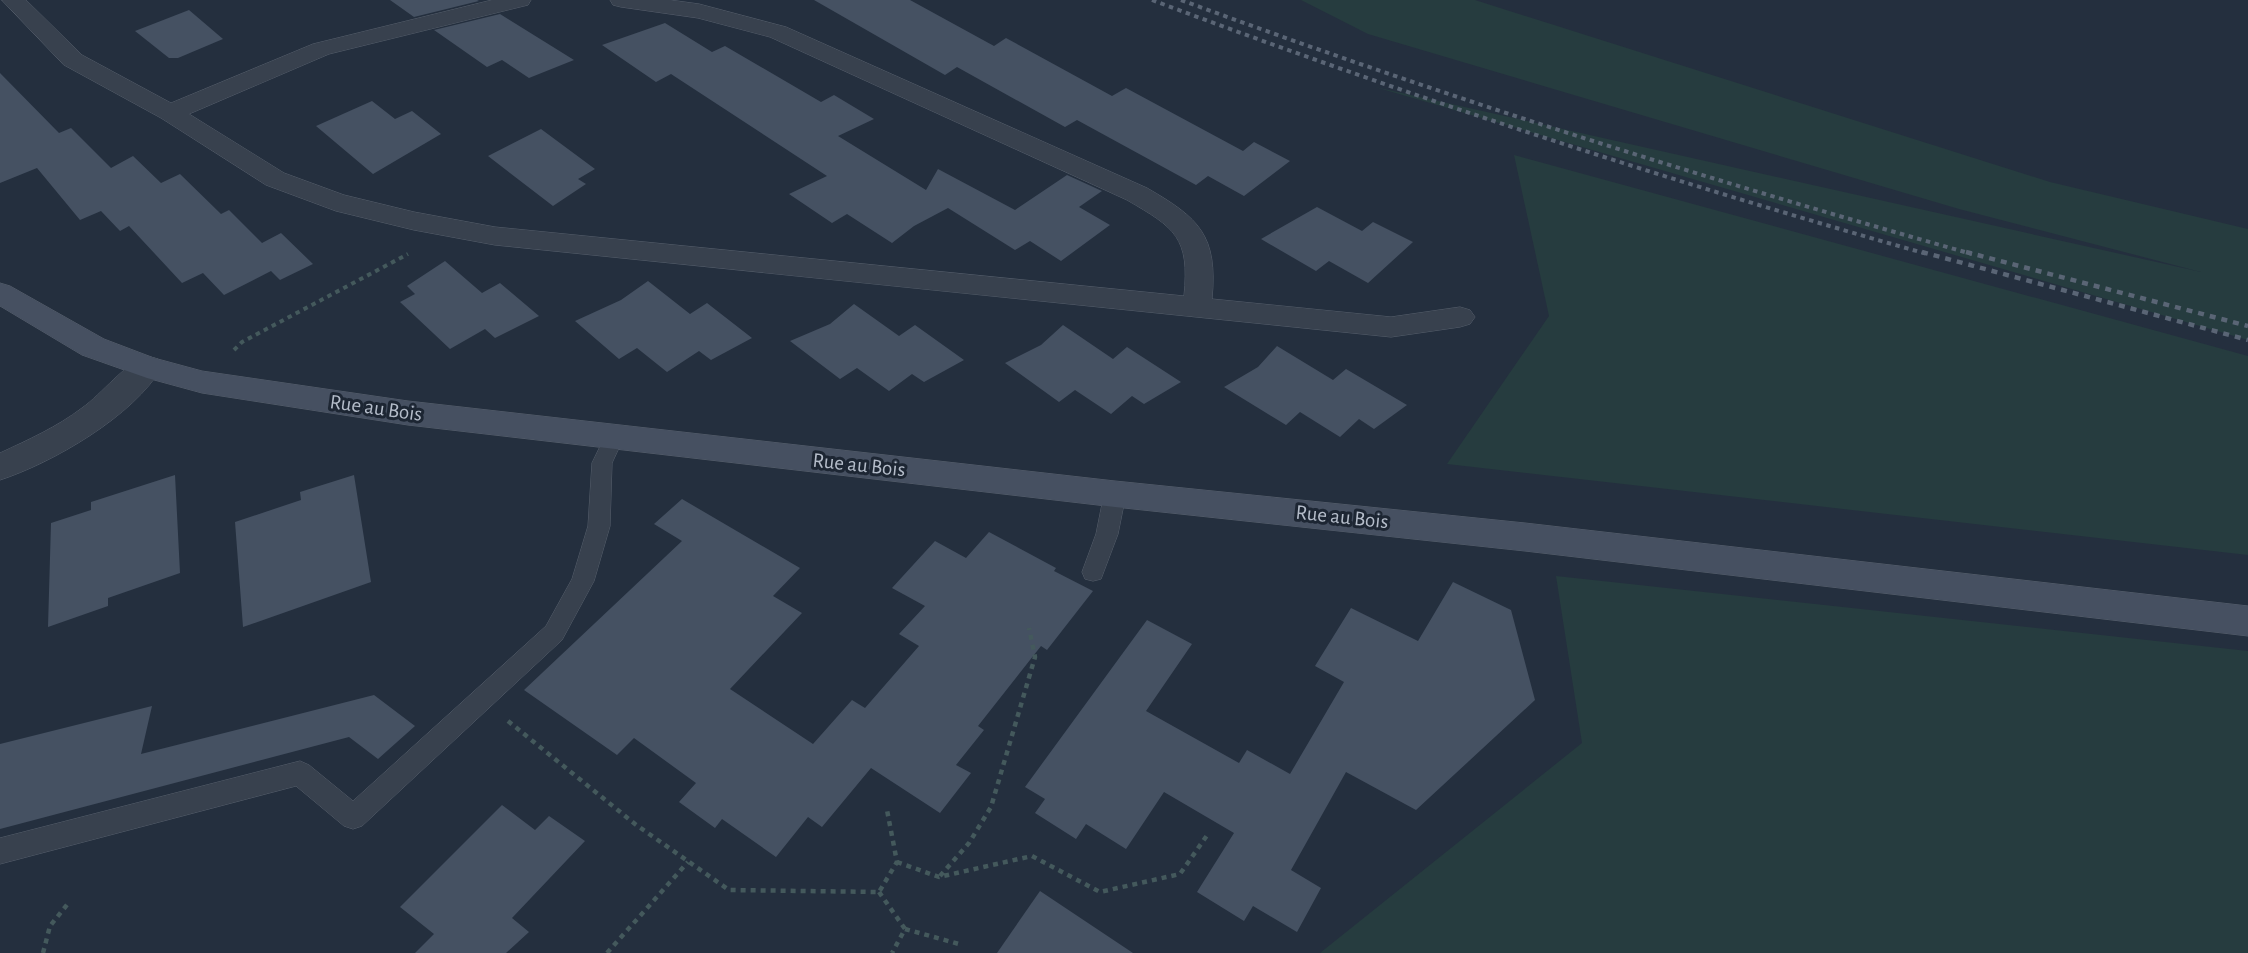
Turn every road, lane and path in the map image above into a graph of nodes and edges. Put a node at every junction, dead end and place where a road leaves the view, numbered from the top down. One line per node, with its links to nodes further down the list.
1 (13, 0): 4 (street)
2 (520, 0): 4 (street)
3 (621, 0): 7 (street)
4 (170, 113): 5 (street)
5 (445, 226): 7 (street); 10 (path)
6 (0, 293): 9 (main road, Rue au Bois)
7 (1197, 308): 8 (street)
8 (1460, 317)
9 (147, 367): 10 (main road, Rue au Bois); 12 (street)
10 (202, 382): 11 (main road, Rue au Bois)
11 (614, 437): 13 (main road, Rue au Bois); 17 (lane)
12 (0, 467)
13 (1115, 494): 14 (lane); 15 (main road, Rue au Bois)
14 (1093, 572)
15 (2248, 621)
16 (1029, 628): 23 (path)
17 (482, 700): 20 (lane); 21 (path)
18 (887, 810): 22 (path)
19 (1208, 834): 23 (path)
20 (0, 851)
21 (688, 862): 24 (path); 29 (path)
22 (897, 862): 23 (path); 24 (path)
23 (939, 877)
24 (879, 892): 26 (path)
25 (70, 901): 28 (path)
26 (905, 929): 27 (path); 30 (path)
27 (959, 944)
28 (43, 953)
29 (607, 953)
30 (892, 953)

